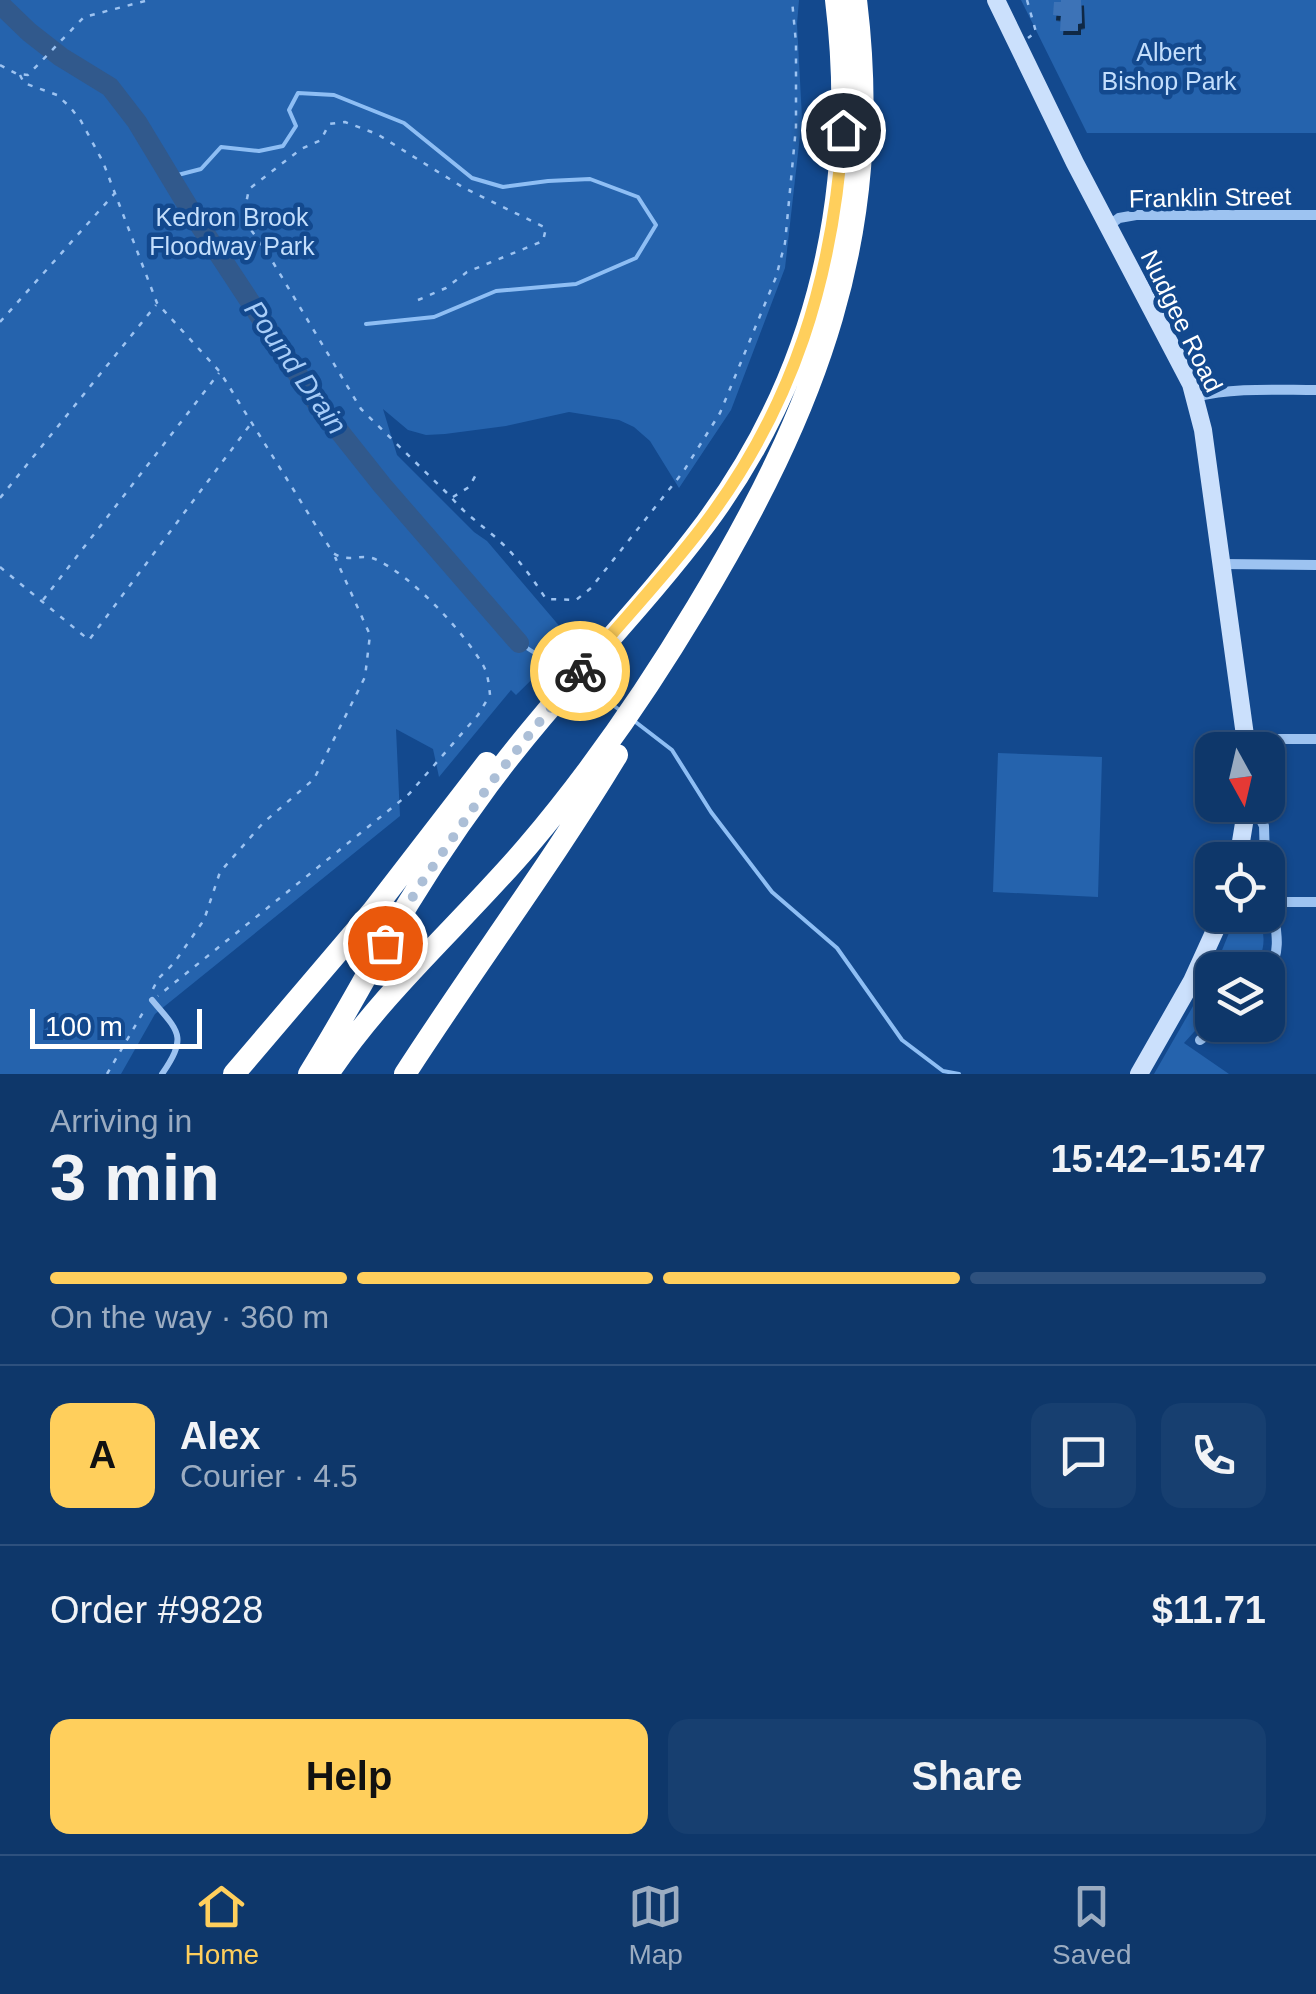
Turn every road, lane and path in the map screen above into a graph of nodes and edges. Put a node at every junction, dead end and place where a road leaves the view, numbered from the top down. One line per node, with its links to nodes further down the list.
1 (149, 0): 9 (path)
2 (792, 0): 22 (path)
3 (836, 0): 28 (highway)
4 (856, 0): 30 (highway)
5 (996, 0): 12 (main road, Nudgee Road)
6 (1028, 0): 7 (path)
7 (1031, 36)
8 (0, 65): 9 (path)
9 (20, 75): 10 (path)
10 (115, 193): 14 (path); 15 (path)
11 (1316, 216): 12 (street, Franklin Street)
12 (1108, 227): 18 (main road, Nudgee Road)
13 (418, 300): 22 (path)
14 (157, 303): 16 (path); 21 (path)
15 (0, 322)
16 (220, 372): 19 (path); 27 (path)
17 (1316, 390): 18 (street)
18 (1196, 397): 24 (main road, Nudgee Road)
19 (252, 423): 23 (path); 27 (path)
20 (477, 473): 22 (path)
21 (0, 498)
22 (451, 498)
23 (333, 553): 36 (path); 36 (path)
24 (1221, 564): 25 (street); 29 (main road, Nudgee Road)
25 (1316, 564)
26 (0, 567): 27 (path)
27 (42, 601)
28 (554, 698): 37 (highway); 40 (highway)
29 (1245, 732)
30 (623, 733): 37 (highway); 41 (highway)
31 (1285, 739): 32 (street)
32 (1316, 739)
33 (1285, 902): 34 (street)
34 (1316, 902)
35 (1214, 932): 42 (main road)
36 (152, 1000): 38 (path); 39 (lane)
37 (321, 1070)
38 (107, 1074)
39 (162, 1074)
40 (234, 1074)
41 (404, 1074)
42 (1139, 1074)

